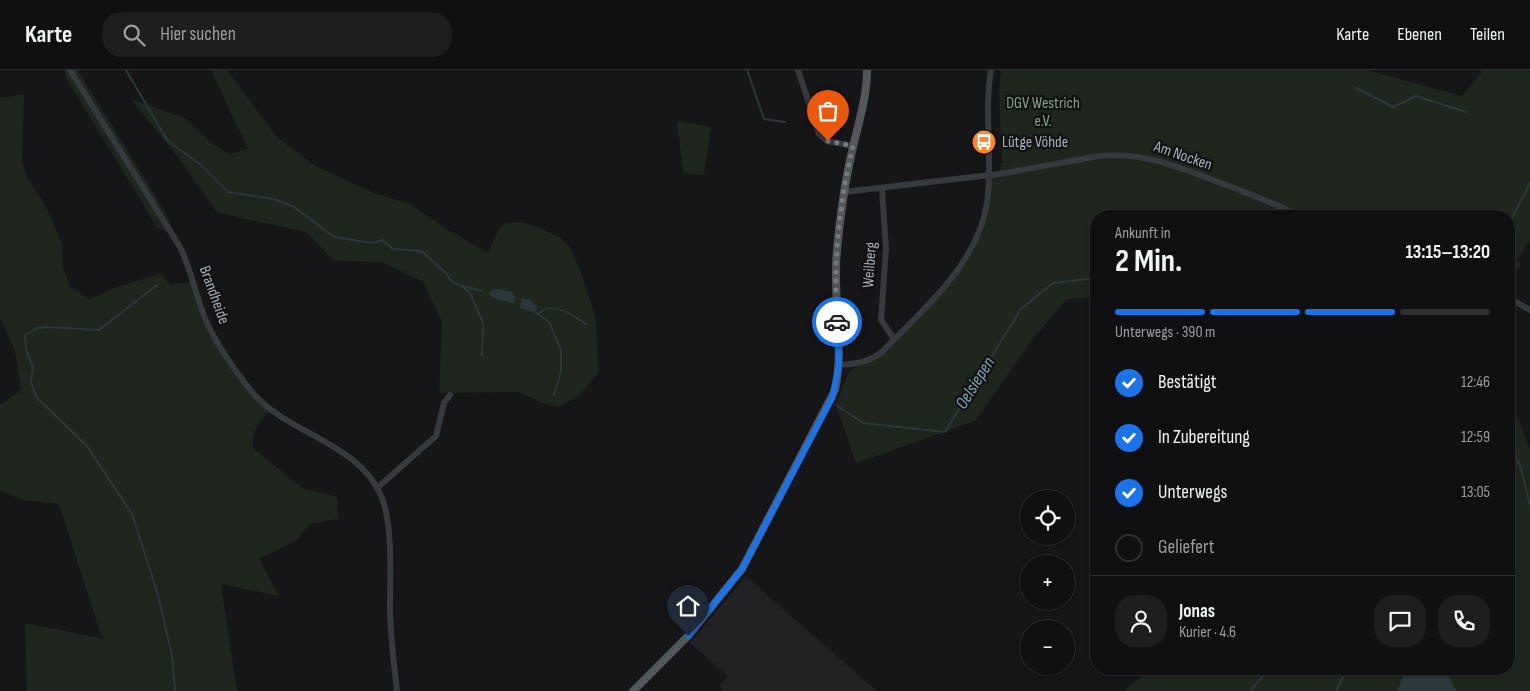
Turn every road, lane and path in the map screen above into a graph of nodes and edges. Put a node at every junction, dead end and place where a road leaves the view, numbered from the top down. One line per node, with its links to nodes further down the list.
1 (70, 70): 15 (street, Brandheide)
2 (798, 70): 5 (street)
3 (867, 70): 5 (main road)
4 (991, 70): 6 (street)
5 (853, 146): 8 (main road)
6 (989, 175): 7 (street, Am Nocken); 9 (street, Am Nocken); 12 (street)
7 (882, 189): 8 (street, Am Nocken); 12 (street, Weilberg)
8 (844, 192): 13 (main road)
9 (1287, 210)
10 (1515, 301): 11 (street)
11 (1528, 308)
12 (894, 339): 13 (street)
13 (839, 365): 17 (main road)
14 (450, 395): 15 (street)
15 (377, 488): 16 (street, Brandheide)
16 (397, 691)
17 (633, 691)

